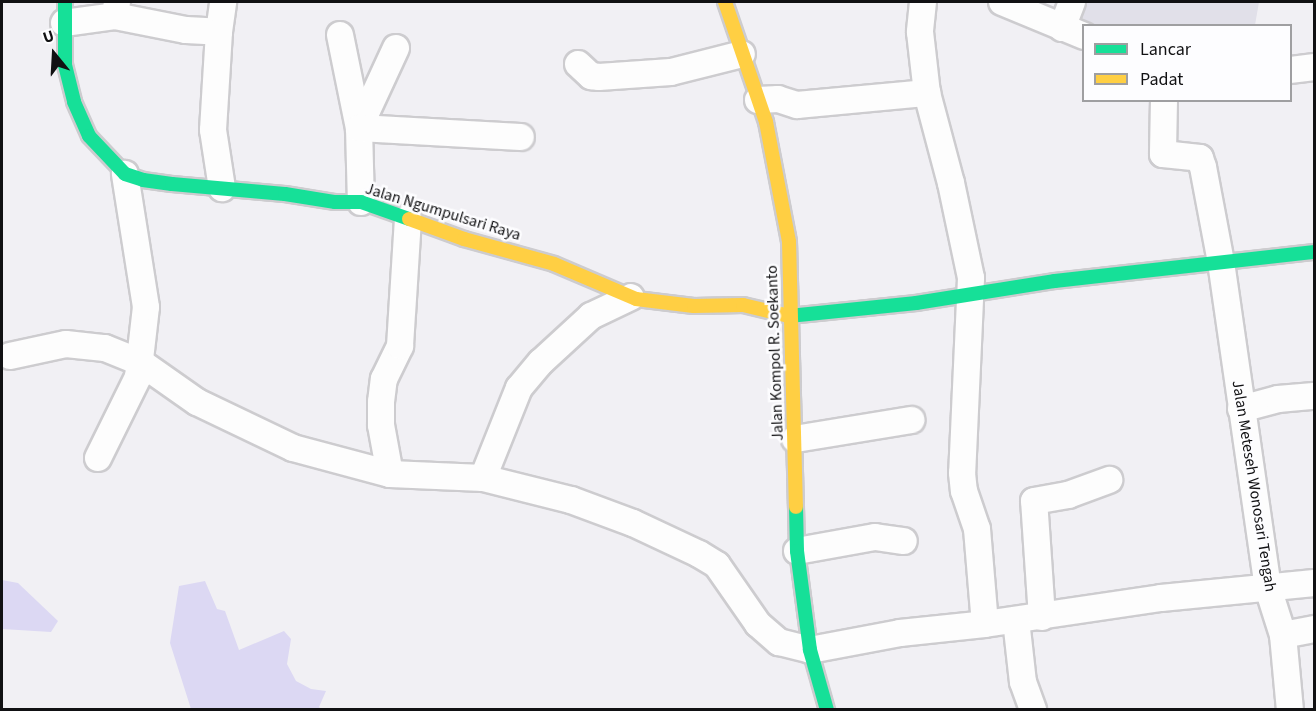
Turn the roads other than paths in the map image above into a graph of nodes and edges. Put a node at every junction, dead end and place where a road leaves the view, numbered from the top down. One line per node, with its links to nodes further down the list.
1 (223, 2): 8 (street)
2 (725, 2): 12 (street, Jalan Kompol R. Soekanto)
3 (923, 2): 16 (street)
4 (1002, 2): 9 (street)
5 (1072, 2): 9 (street)
6 (116, 9): 7 (street); 8 (street)
7 (64, 12): 21 (street)
8 (219, 32): 22 (street)
9 (1073, 32)
10 (340, 35): 19 (street)
11 (396, 48): 19 (street)
12 (742, 54): 13 (street); 17 (street, Jalan Kompol R. Soekanto)
13 (578, 64)
14 (1314, 67): 15 (street)
15 (1292, 70)
16 (927, 93): 17 (street); 27 (street)
17 (758, 100): 29 (street, Jalan Kompol R. Soekanto)
18 (1164, 102): 26 (street, Jalan Meteseh Wonosari Tengah)
19 (359, 128): 20 (street); 23 (street)
20 (521, 137)
21 (125, 174): 22 (street, Jalan Ngumpulsari Raya); 31 (street)
22 (222, 188): 23 (street, Jalan Ngumpulsari Raya)
23 (361, 202): 24 (street, Jalan Ngumpulsari Raya)
24 (408, 218): 28 (street, Jalan Ngumpulsari Raya); 37 (street)
25 (1314, 252): 26 (street, Jalan Ngumpulsari Raya)
26 (1221, 262): 27 (street, Jalan Ngumpulsari Raya); 33 (street, Jalan Meteseh Wonosari Tengah)
27 (970, 294): 29 (street, Jalan Ngumpulsari Raya); 46 (street)
28 (631, 297): 29 (street, Jalan Ngumpulsari Raya); 38 (street)
29 (790, 316): 35 (street, Jalan Kompol R. Soekanto)
30 (10, 356): 31 (street)
31 (140, 362): 36 (street); 37 (street)
32 (1314, 396): 33 (street)
33 (1241, 409): 43 (street, Jalan Meteseh Wonosari Tengah)
34 (911, 420): 35 (street)
35 (795, 439): 41 (street, Jalan Kompol R. Soekanto)
36 (98, 458)
37 (390, 474): 38 (street)
38 (483, 478): 49 (street)
39 (1109, 480): 44 (street)
40 (904, 541): 41 (street)
41 (797, 550): 49 (street, Jalan Kompol R. Soekanto)
42 (1314, 583): 43 (street)
43 (1268, 588): 44 (street); 48 (street, Jalan Meteseh Wonosari Tengah)
44 (1042, 616): 45 (street)
45 (1016, 620): 46 (street); 51 (street)
46 (985, 624): 49 (street)
47 (1314, 629): 48 (street)
48 (1282, 635): 52 (street, Jalan Meteseh Wonosari Tengah)
49 (810, 650): 50 (street, Jalan Kompol R. Soekanto)
50 (827, 710)
51 (1034, 710)
52 (1290, 710)

